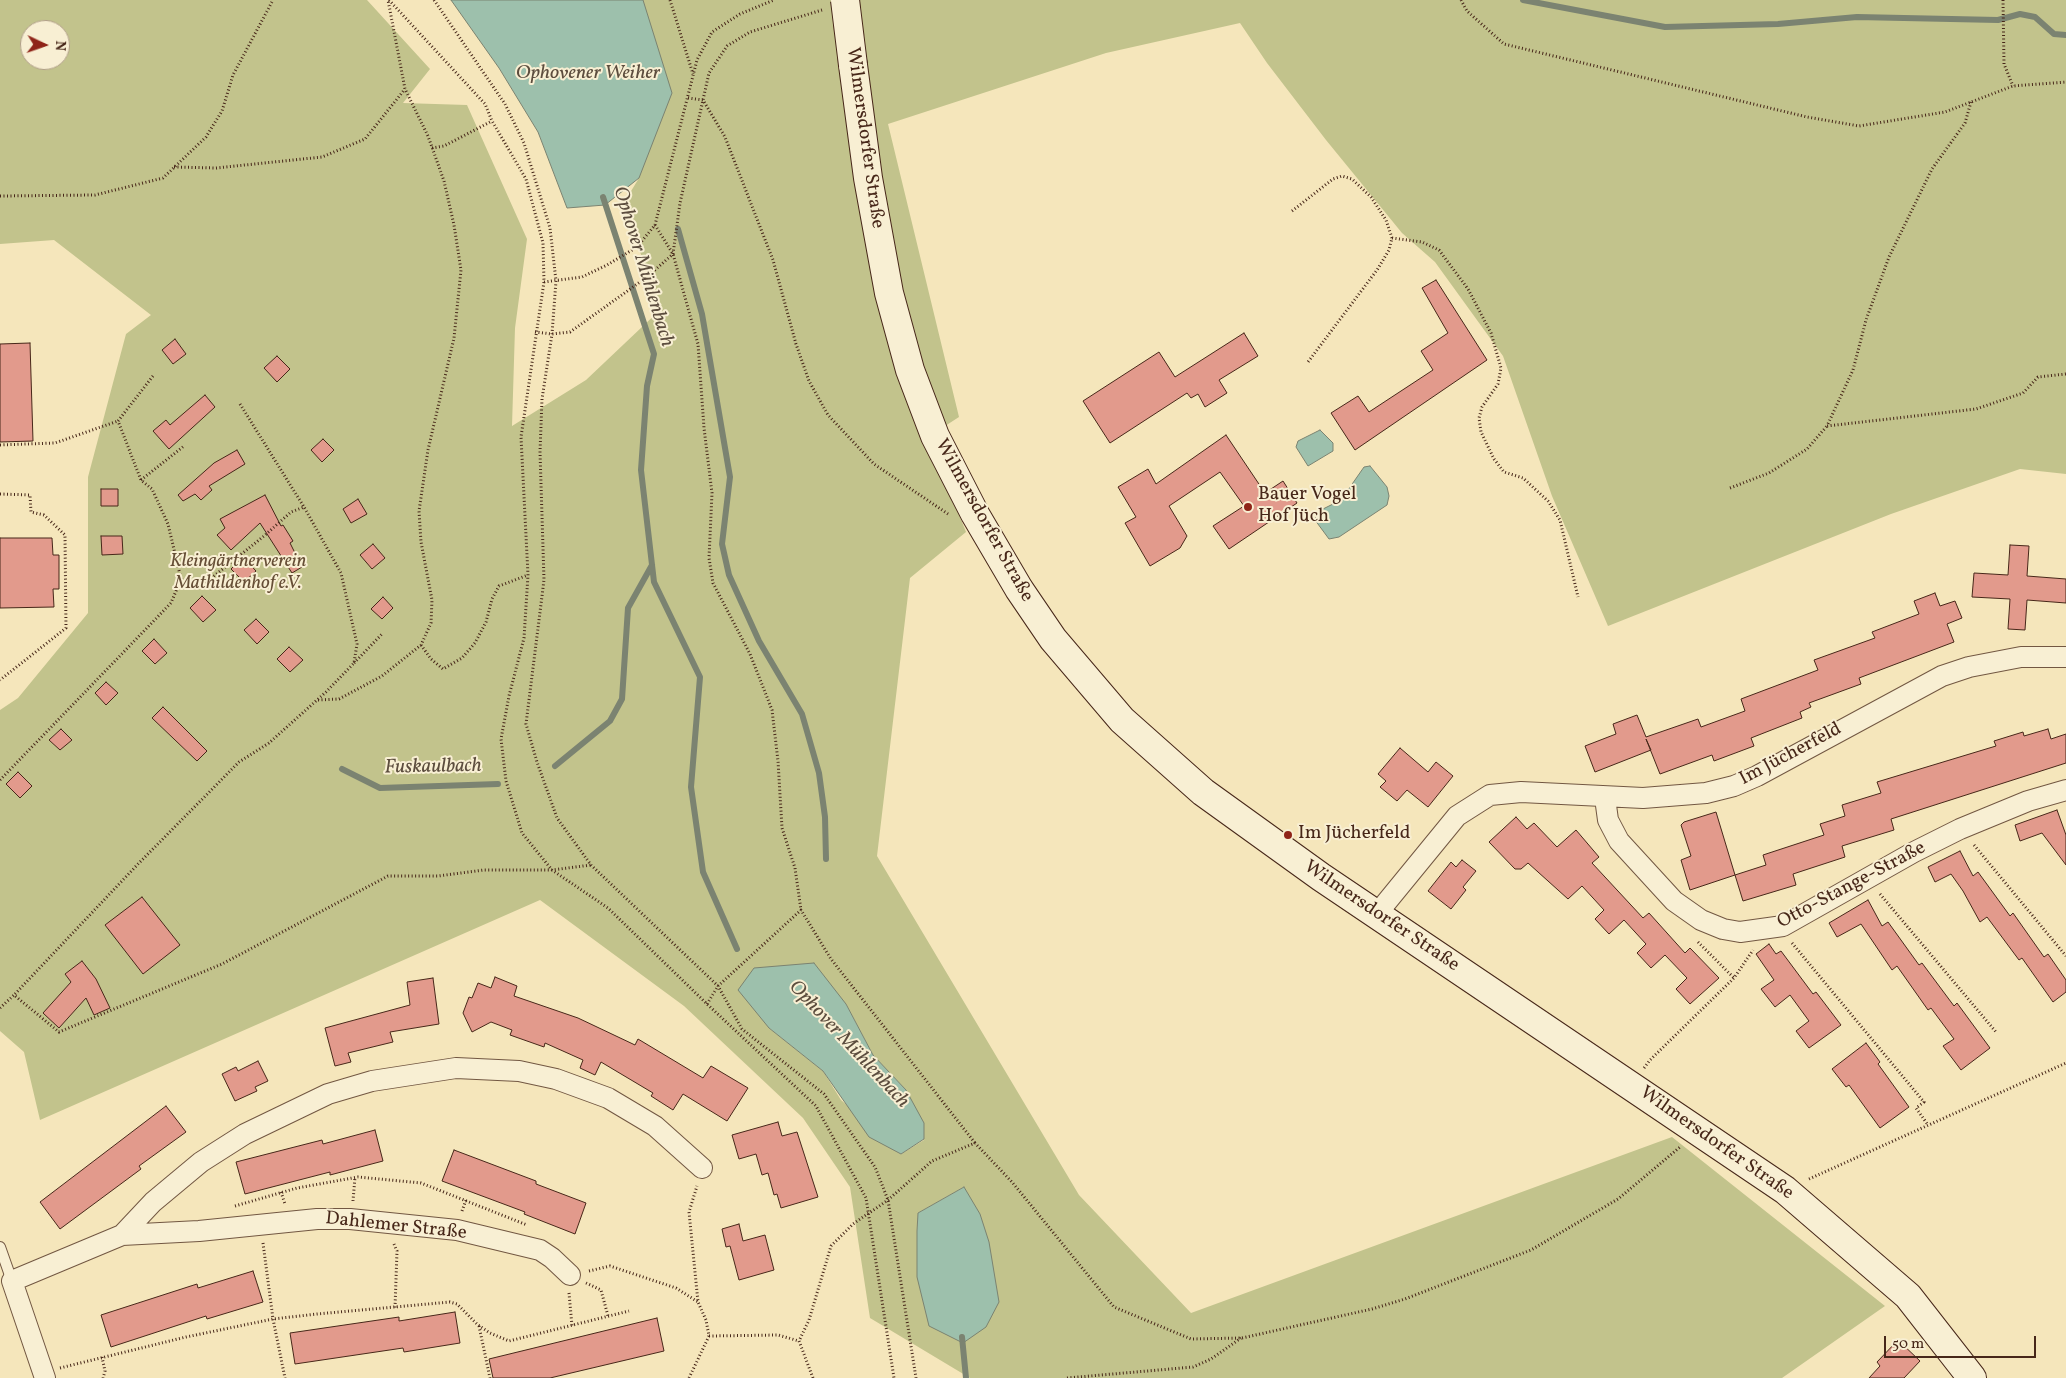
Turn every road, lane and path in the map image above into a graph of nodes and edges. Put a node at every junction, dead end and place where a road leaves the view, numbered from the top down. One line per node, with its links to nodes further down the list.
1 (273, 0): 20 (path)
2 (389, 0): 14 (path); 18 (path)
3 (434, 0): 26 (path)
4 (670, 0): 11 (path)
5 (760, 0): 9 (path)
6 (774, 0): 9 (path)
7 (1461, 0): 17 (path)
8 (2003, 0): 13 (path)
9 (765, 4): 11 (path)
10 (837, 4): 16 (path); 42 (street, Wilmersdorfer Straße, bridge)
11 (694, 74): 15 (path)
12 (2066, 82): 13 (path)
13 (2013, 86): 17 (path)
14 (405, 89): 19 (path); 20 (path)
15 (688, 98): 16 (path); 23 (path)
16 (703, 100): 25 (path); 42 (path)
17 (1971, 102): 35 (path)
18 (492, 121): 19 (path); 27 (path)
19 (432, 148): 47 (path)
20 (174, 167): 21 (path)
21 (0, 196)
22 (1292, 211): 24 (path)
23 (655, 225): 25 (path); 26 (path)
24 (1392, 238): 30 (path); 45 (path)
25 (673, 254): 29 (path); 59 (path)
26 (556, 280): 27 (path); 29 (path)
27 (544, 282): 28 (path)
28 (535, 332): 29 (path); 43 (path)
29 (552, 334): 56 (path)
30 (1308, 362)
31 (2066, 374): 35 (path)
32 (153, 376): 34 (path)
33 (240, 404): 41 (path)
34 (118, 421): 36 (path); 38 (path)
35 (1827, 426): 39 (path)
36 (0, 445)
37 (184, 446): 38 (path)
38 (141, 480): 44 (path)
39 (1730, 488)
40 (0, 494): 50 (path)
41 (304, 506): 44 (path); 49 (path)
42 (975, 514): 60 (street, Wilmersdorfer Straße)
43 (528, 575): 47 (path); 57 (path)
44 (181, 579): 52 (path)
45 (1578, 597)
46 (383, 633): 49 (path)
47 (421, 645): 51 (path)
48 (2066, 657): 54 (street, Im Jücherfeld)
49 (354, 664): 51 (path)
50 (0, 680)
51 (318, 700): 67 (path)
52 (0, 780)
53 (2066, 790): 55 (street, Otto-Stange-Straße)
54 (1605, 798): 60 (street, Im Jücherfeld); 61 (street, Otto-Stange-Straße)
55 (1960, 829): 58 (street, Otto-Stange-Straße); 64 (path)
56 (591, 865): 57 (path); 66 (path)
57 (552, 870): 67 (path); 68 (path)
58 (1868, 879): 62 (street, Otto-Stange-Straße); 70 (path)
59 (801, 910): 66 (path); 75 (path)
60 (1376, 915): 72 (street, Wilmersdorfer Straße)
61 (1701, 920): 63 (street, Otto-Stange-Straße); 65 (path)
62 (1783, 926): 63 (street, Otto-Stange-Straße); 73 (path)
63 (1758, 931): 65 (path)
64 (2066, 956)
65 (1734, 978): 72 (path)
66 (718, 986): 68 (path); 80 (path)
67 (14, 995): 69 (path)
68 (706, 1004): 82 (path)
69 (0, 1008)
70 (1996, 1032)
71 (2066, 1063): 73 (path)
72 (1632, 1085): 74 (street, Wilmersdorfer Straße)
73 (1928, 1125): 78 (path)
74 (1700, 1130): 78 (street, Wilmersdorfer Straße); 99 (path)
75 (975, 1143): 80 (path); 99 (path)
76 (702, 1168): 85 (street); 91 (path)
77 (355, 1177): 79 (path); 81 (path); 84 (path)
78 (1785, 1190): 111 (street, Wilmersdorfer Straße)
79 (356, 1191)
80 (888, 1200): 82 (path); 109 (path)
81 (228, 1208)
82 (870, 1213): 100 (path); 108 (path)
83 (391, 1222): 85 (street, Dahlemer Straße); 88 (street, Dahlemer Straße); 92 (path)
84 (536, 1228)
85 (122, 1235): 89 (street)
86 (0, 1247): 89 (lane)
87 (264, 1251): 95 (path)
88 (570, 1275): 91 (path); 94 (path)
89 (12, 1281): 102 (street)
90 (568, 1297): 97 (path)
91 (698, 1302): 98 (path)
92 (395, 1308): 95 (path); 96 (path)
93 (629, 1311): 94 (path)
94 (608, 1316): 97 (path)
95 (273, 1319): 101 (path); 104 (path)
96 (478, 1325): 97 (path); 105 (path)
97 (572, 1326)
98 (709, 1336): 100 (path); 106 (path)
99 (1242, 1338): 110 (path)
100 (798, 1341): 107 (path)
101 (102, 1357): 102 (path); 103 (path)
102 (44, 1375)
103 (103, 1378)
104 (285, 1378)
105 (490, 1378)
106 (689, 1378)
107 (813, 1378)
108 (894, 1378)
109 (916, 1378)
110 (1067, 1378)
111 (1972, 1378)

